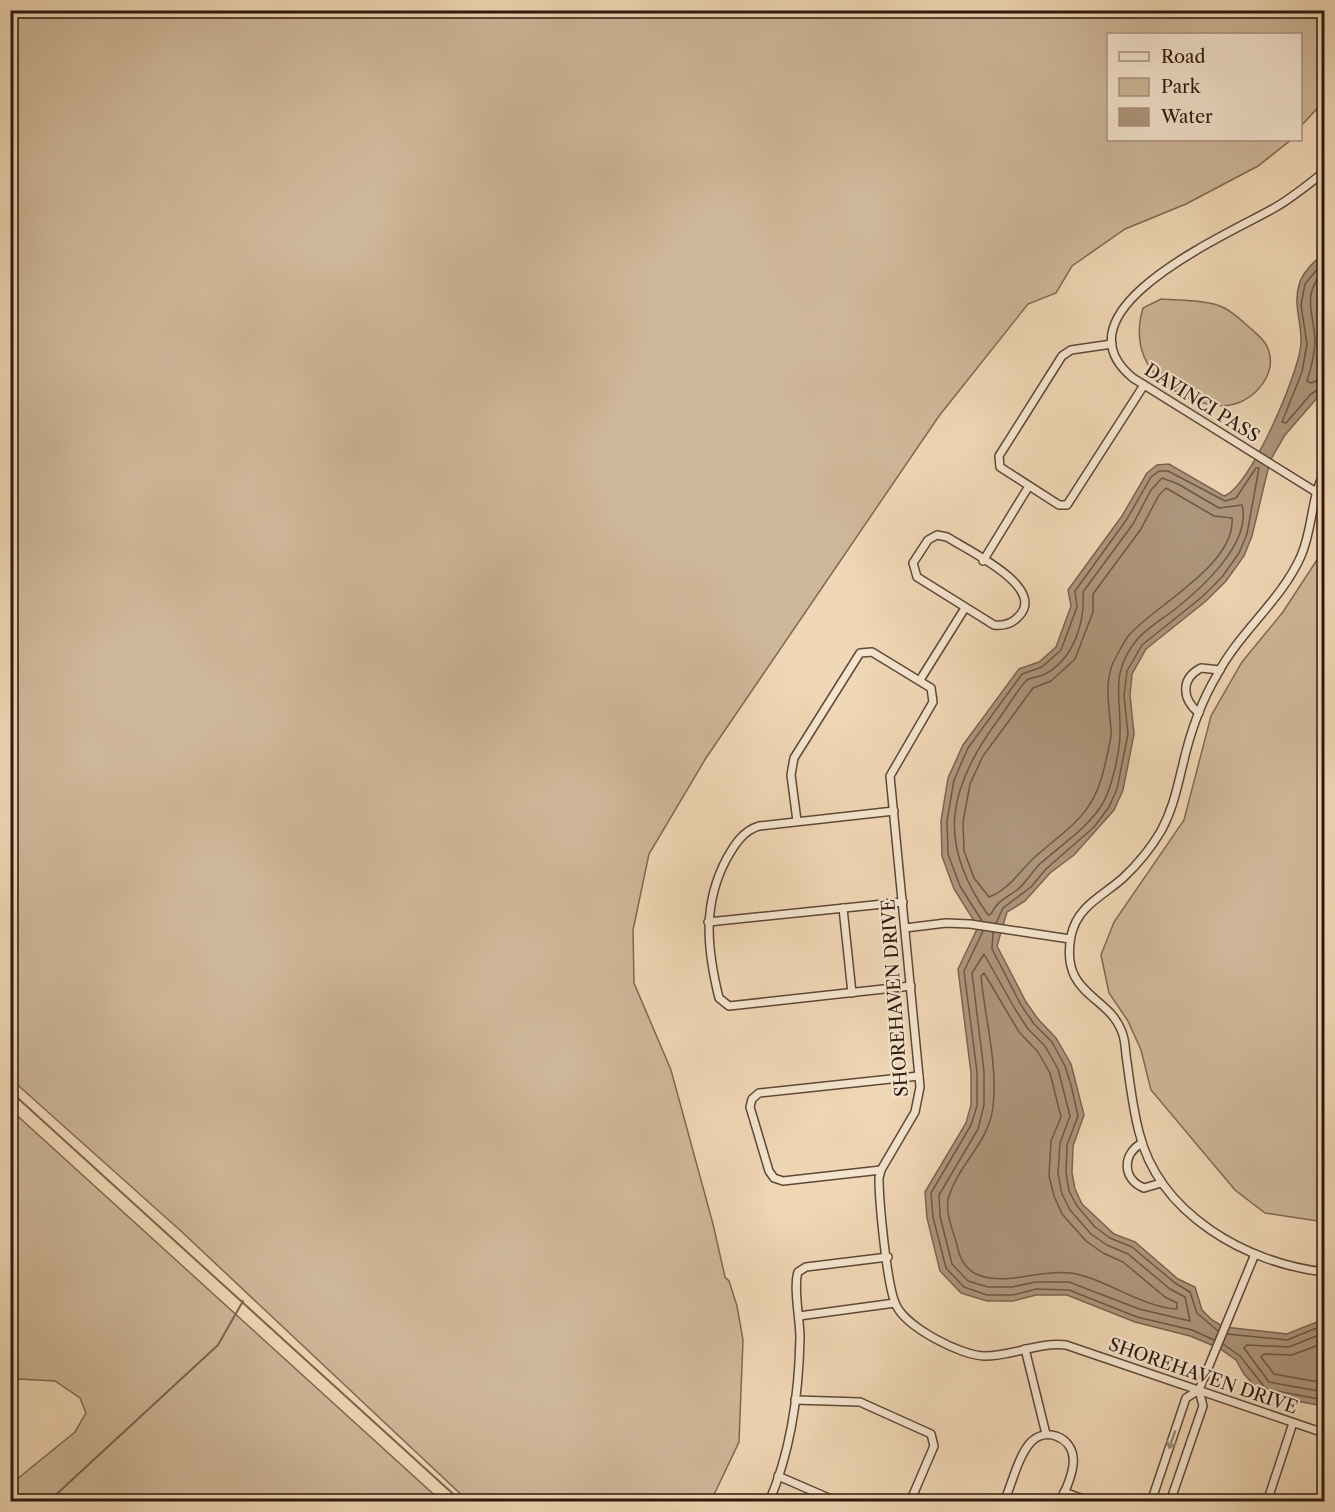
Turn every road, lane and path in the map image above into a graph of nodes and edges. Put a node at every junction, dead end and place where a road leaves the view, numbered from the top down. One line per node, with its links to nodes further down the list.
1 (1324, 172): 2 (street)
2 (1112, 344): 3 (street, DAVINCI PASS); 5 (street)
3 (1144, 385): 5 (street); 6 (street, DAVINCI PASS)
4 (1324, 474): 6 (street)
5 (1029, 486): 7 (street)
6 (1316, 492): 9 (street)
7 (983, 561): 8 (street); 8 (street)
8 (965, 608): 10 (street)
9 (1220, 670): 11 (street); 11 (street)
10 (920, 680): 12 (street, SHOREHAVEN DRIVE); 13 (street)
11 (1199, 713): 18 (street)
12 (894, 811): 13 (street); 14 (street, SHOREHAVEN DRIVE)
13 (796, 821): 16 (street)
14 (903, 902): 15 (street); 17 (street, SHOREHAVEN DRIVE)
15 (843, 908): 16 (street); 20 (street)
16 (708, 922): 20 (street)
17 (905, 928): 18 (street); 19 (street, SHOREHAVEN DRIVE)
18 (1070, 939): 22 (street)
19 (911, 986): 20 (street); 21 (street, SHOREHAVEN DRIVE)
20 (852, 993)
21 (919, 1076): 23 (street, SHOREHAVEN DRIVE); 23 (street)
22 (1142, 1143): 24 (street); 24 (street)
23 (881, 1170): 26 (street, SHOREHAVEN DRIVE)
24 (1161, 1183): 25 (street)
25 (1255, 1254): 27 (street); 31 (street)
26 (888, 1257): 28 (street, SHOREHAVEN DRIVE); 29 (street)
27 (1324, 1272)
28 (895, 1303): 29 (street); 30 (street, SHOREHAVEN DRIVE)
29 (799, 1316): 32 (street)
30 (1025, 1349): 31 (street, SHOREHAVEN DRIVE); 35 (street)
31 (1199, 1390): 33 (street, SHOREHAVEN DRIVE); 45 (street, one-way to 45); 46 (street)
32 (795, 1400): 36 (street); 42 (street)
33 (1293, 1423): 34 (street, SHOREHAVEN DRIVE); 47 (street)
34 (1324, 1433)
35 (1046, 1434): 37 (street); 39 (street)
36 (778, 1476): 38 (street); 40 (street)
37 (1064, 1492): 43 (street); 44 (street)
38 (818, 1498): 41 (street)
39 (1005, 1501)
40 (769, 1502)
41 (838, 1502)
42 (910, 1502)
43 (1059, 1502)
44 (1091, 1502)
45 (1151, 1502)
46 (1170, 1502)
47 (1267, 1502)

